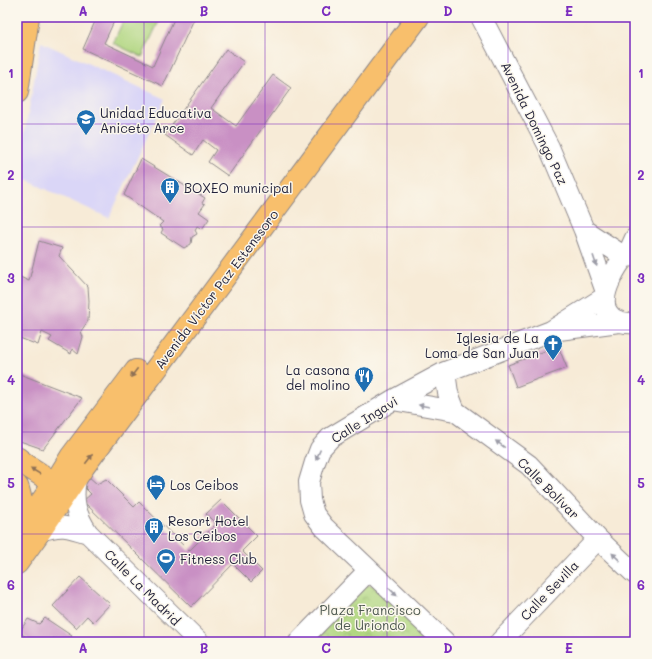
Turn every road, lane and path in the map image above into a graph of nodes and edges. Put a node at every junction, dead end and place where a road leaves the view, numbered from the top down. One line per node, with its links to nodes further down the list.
1 (28, 17): 5 (main road)
2 (401, 17): 16 (main road, Avenida Víctor Paz Estenssoro, one-way to 16)
3 (418, 17): 16 (main road, Avenida Víctor Paz Estenssoro, one-way to 3)
4 (481, 17): 6 (street, Avenida Domingo Paz)
5 (17, 92)
6 (584, 230): 8 (street); 9 (street, Avenida Domingo Paz, one-way to 9)
7 (635, 238): 8 (street)
8 (629, 256): 9 (street)
9 (606, 295): 10 (street, Avenida Domingo Paz); 11 (street, Calle Ingavi)
10 (630, 324): 11 (street, Calle Ingavi)
11 (551, 330): 12 (street, Calle Ingavi)
12 (445, 372): 13 (street, Calle Ingavi); 14 (street)
13 (393, 400): 14 (street, one-way to 13); 22 (street, Calle Ingavi, one-way to 22)
14 (455, 411): 20 (street, Calle Bolívar, one-way to 14)
15 (17, 458): 16 (main road, one-way to 15)
16 (66, 485): 18 (main road, Avenida Víctor Paz Estenssoro); 19 (street, Calle La Madrid)
17 (17, 486): 18 (main road)
18 (26, 532): 19 (street, Calle La Madrid); 21 (main road, Avenida Víctor Paz Estenssoro)
19 (88, 533): 24 (street, Calle La Madrid)
20 (598, 539): 23 (street, Calle Bolívar, one-way to 20); 27 (street, Calle Sevilla)
21 (17, 563)
22 (369, 570): 25 (street); 26 (street, Calle Ingavi, one-way to 26)
23 (635, 574)
24 (199, 642)
25 (299, 642)
26 (445, 642)
27 (500, 642)

